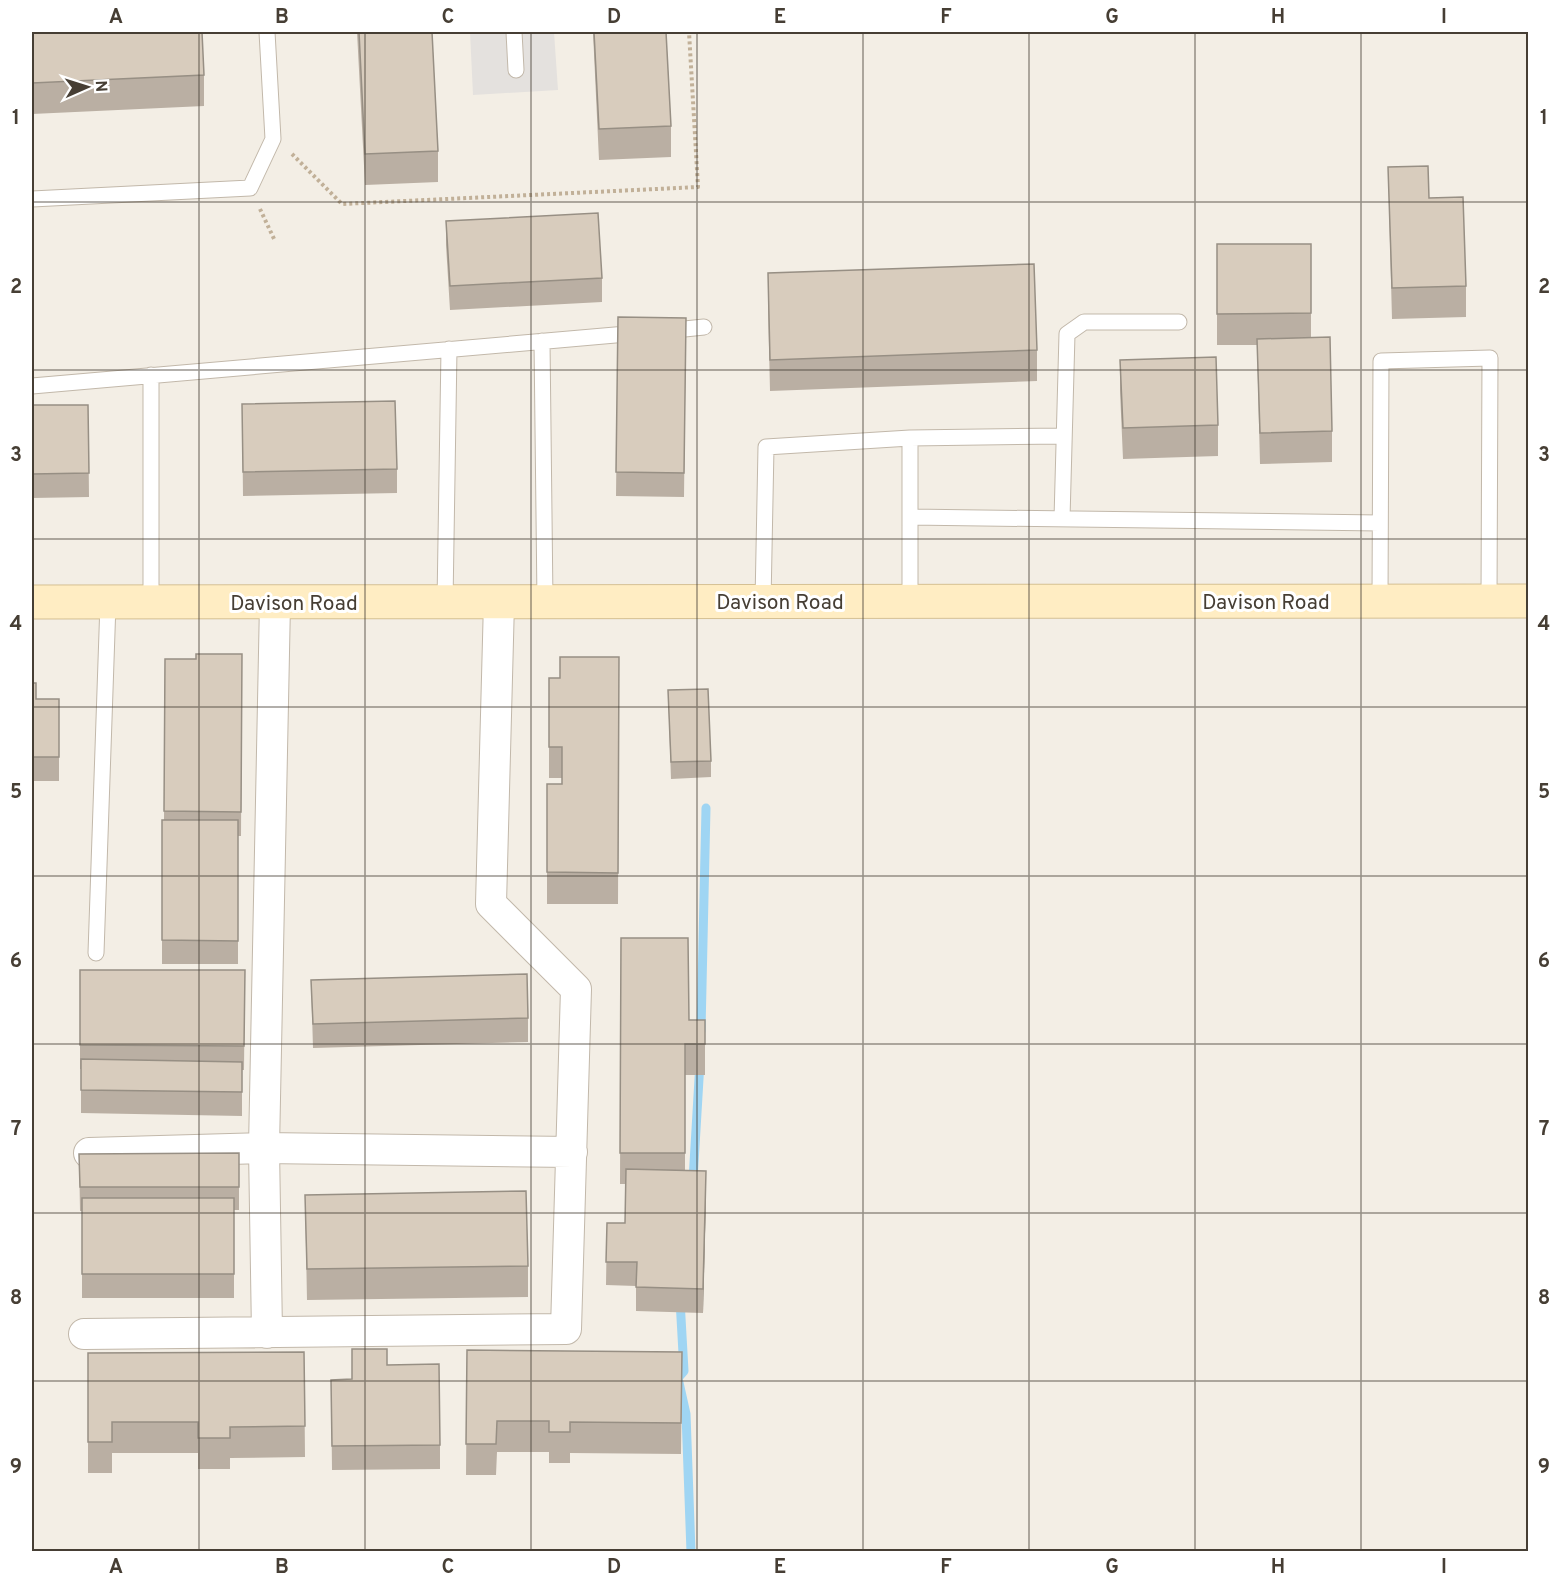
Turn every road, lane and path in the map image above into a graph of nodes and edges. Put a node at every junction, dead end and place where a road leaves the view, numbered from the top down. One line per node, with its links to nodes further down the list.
1 (267, 32): 6 (lane)
2 (514, 32): 4 (lane)
3 (689, 32): 5 (path)
4 (516, 70)
5 (290, 153)
6 (250, 188): 7 (lane); 8 (path)
7 (32, 199)
8 (275, 241)
9 (1179, 322): 15 (lane)
10 (704, 327): 11 (lane)
11 (542, 341): 12 (lane); 25 (lane)
12 (449, 349): 13 (lane); 31 (lane)
13 (151, 375): 14 (lane); 29 (lane)
14 (32, 386)
15 (1064, 436): 16 (lane); 18 (lane)
16 (910, 438): 17 (lane); 26 (lane)
17 (910, 517): 18 (lane); 27 (lane)
18 (1062, 519): 19 (lane)
19 (1380, 523): 20 (lane); 21 (lane)
20 (1380, 601): 21 (street, Davison Road); 27 (street, Davison Road)
21 (1489, 601): 22 (street, Davison Road)
22 (1528, 601)
23 (32, 602): 28 (street, Davison Road)
24 (499, 602): 25 (street, Davison Road); 31 (street, Davison Road); 34 (street)
25 (545, 602): 26 (street, Davison Road)
26 (763, 602): 27 (street, Davison Road)
27 (910, 602)
28 (108, 603): 29 (street, Davison Road); 32 (lane)
29 (151, 603): 30 (street, Davison Road)
30 (275, 603): 31 (street, Davison Road); 33 (street)
31 (445, 603)
32 (96, 953)
33 (264, 1148): 34 (street); 35 (street); 36 (street)
34 (572, 1152): 36 (street)
35 (89, 1153)
36 (267, 1333): 37 (street)
37 (84, 1334)

